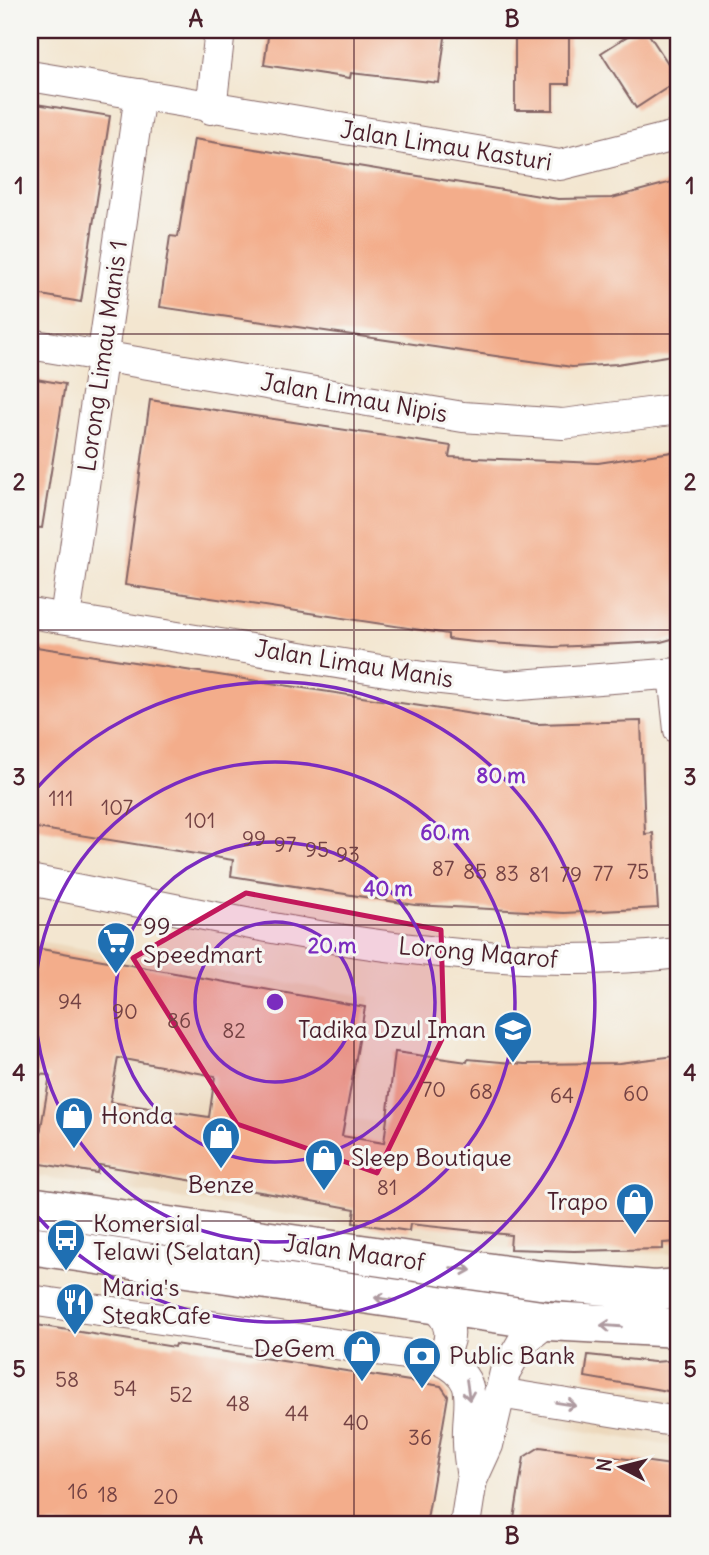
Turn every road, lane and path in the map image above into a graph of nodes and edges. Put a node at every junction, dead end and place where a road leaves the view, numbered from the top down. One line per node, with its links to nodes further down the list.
1 (220, 30): 4 (street)
2 (30, 76): 3 (street, Jalan Limau Kasturi)
3 (140, 94): 4 (street, Jalan Limau Kasturi); 7 (street, Lorong Limau Manis 1)
4 (211, 109): 5 (street, Jalan Limau Kasturi)
5 (679, 135)
6 (30, 344): 7 (street, Jalan Limau Nipis)
7 (102, 356): 8 (street, Jalan Limau Nipis); 10 (street, Lorong Limau Manis 1)
8 (679, 409)
9 (30, 613): 10 (street, Jalan Limau Manis)
10 (65, 618): 11 (street, Jalan Limau Manis)
11 (676, 673): 12 (street)
12 (679, 730)
13 (30, 880): 14 (street, Lorong Maarof)
14 (679, 953)
15 (30, 1206): 17 (main road, Jalan Maarof, one-way to 17)
16 (30, 1245): 19 (main road, Jalan Maarof, one-way to 16)
17 (679, 1288)
18 (30, 1300): 22 (street)
19 (432, 1305): 20 (main road, Jalan Maarof); 22 (street)
20 (548, 1321): 21 (main road, Jalan Maarof, one-way to 20); 23 (street)
21 (679, 1328)
22 (439, 1359): 25 (street, one-way to 25)
23 (499, 1393): 24 (street, one-way to 24); 25 (street)
24 (679, 1422)
25 (472, 1480): 26 (street)
26 (465, 1525)

